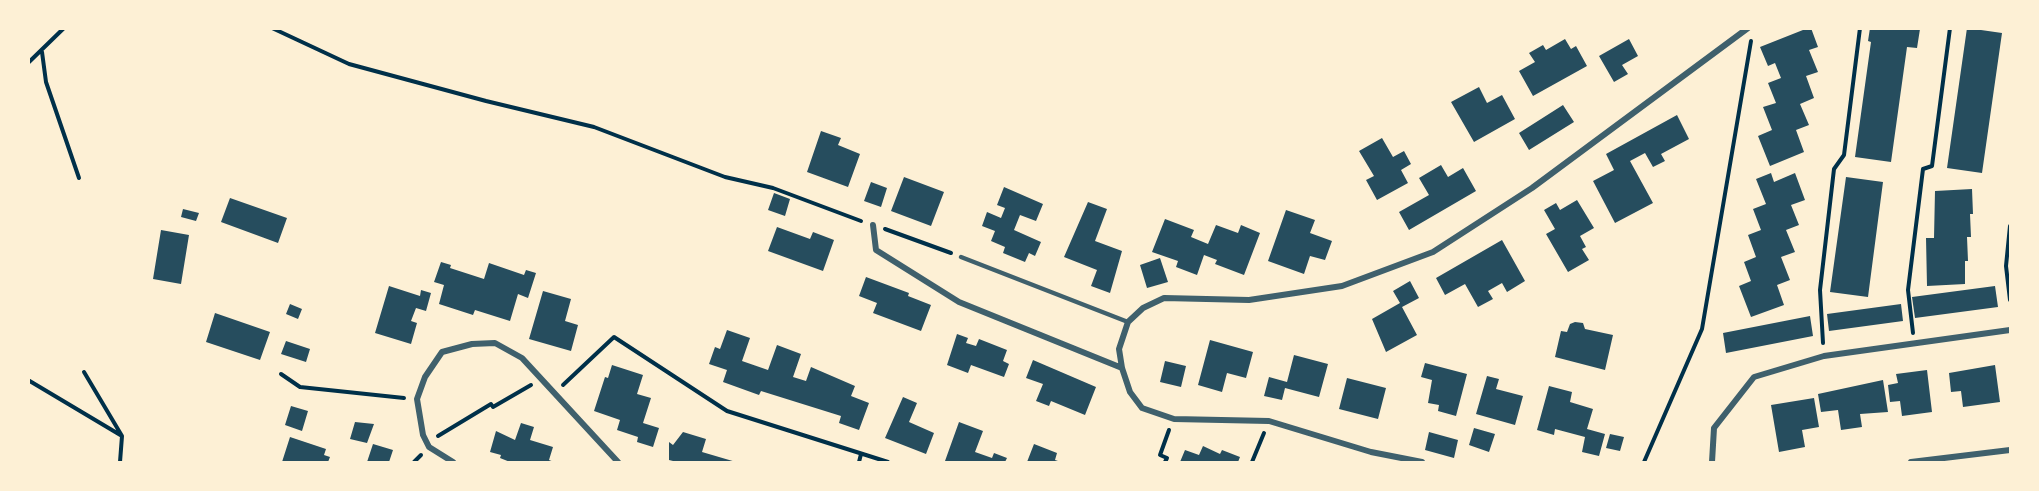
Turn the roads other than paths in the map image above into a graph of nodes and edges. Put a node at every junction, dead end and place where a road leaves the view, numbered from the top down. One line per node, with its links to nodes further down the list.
1 (1748, 28): 4 (street)
2 (873, 225): 6 (street)
3 (961, 257): 4 (lane)
4 (1128, 322): 6 (street)
5 (2010, 330): 11 (street)
6 (1122, 368): 10 (street)
7 (2010, 450): 12 (street)
8 (453, 462): 9 (street)
9 (618, 462)
10 (1422, 462)
11 (1712, 462)
12 (1911, 462)

